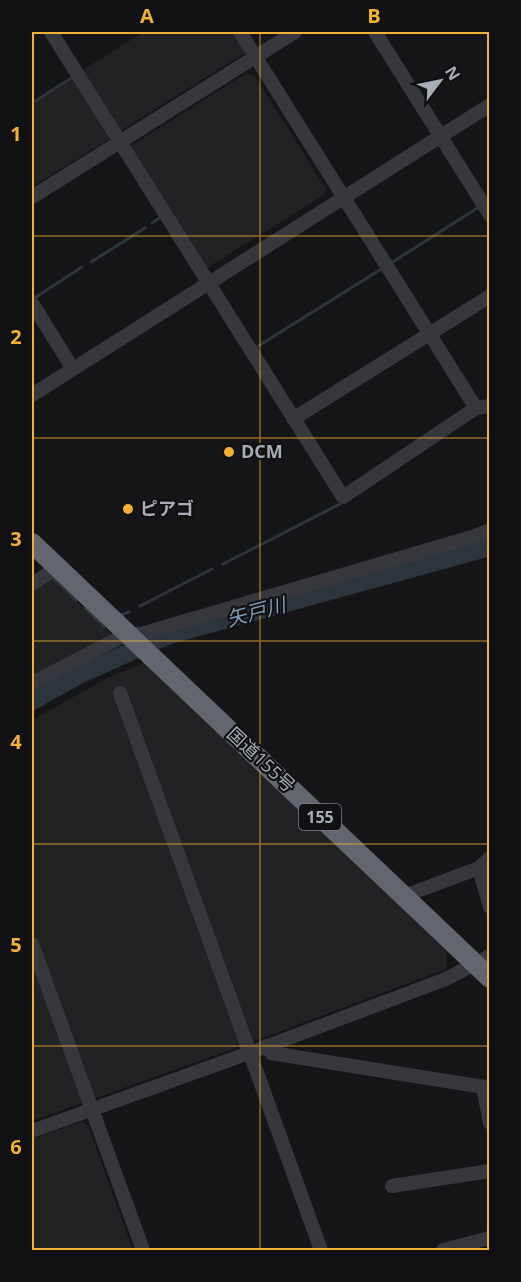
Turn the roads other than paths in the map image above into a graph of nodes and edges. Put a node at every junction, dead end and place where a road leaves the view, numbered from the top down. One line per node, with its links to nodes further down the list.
1 (51, 32): 8 (street)
2 (240, 32): 5 (street)
3 (295, 32): 5 (street)
4 (375, 32): 7 (street)
5 (255, 56): 8 (street); 10 (street)
6 (489, 105): 7 (street)
7 (440, 136): 10 (street); 11 (street)
8 (120, 142): 9 (street); 12 (street)
9 (32, 197)
10 (344, 197): 12 (street); 15 (street)
11 (489, 215)
12 (208, 282): 16 (street); 19 (street)
13 (489, 296): 15 (street)
14 (32, 303): 16 (street)
15 (430, 334): 18 (street); 19 (street)
16 (73, 369): 17 (street)
17 (32, 396)
18 (483, 407): 19 (street)
19 (294, 419)
20 (489, 530): 24 (street)
21 (32, 543): 22 (highway, 国道155号 / 155)
22 (56, 568): 23 (street); 24 (highway, 国道155号 / 155)
23 (32, 584)
24 (129, 636): 25 (street); 29 (highway, 国道155号 / 155)
25 (32, 683)
26 (120, 693): 34 (street)
27 (489, 858): 28 (street)
28 (479, 868): 29 (street); 30 (street)
29 (404, 896): 32 (highway, 国道155号 / 155)
30 (489, 907)
31 (32, 945): 36 (street)
32 (485, 966): 33 (street)
33 (266, 1047): 34 (street); 35 (street)
34 (249, 1053): 36 (street); 43 (street)
35 (486, 1088): 37 (street)
36 (93, 1109): 38 (street); 42 (street)
37 (489, 1123)
38 (32, 1131)
39 (489, 1171): 40 (street)
40 (392, 1186)
41 (489, 1238): 44 (street)
42 (143, 1251)
43 (321, 1251)
44 (443, 1251)

